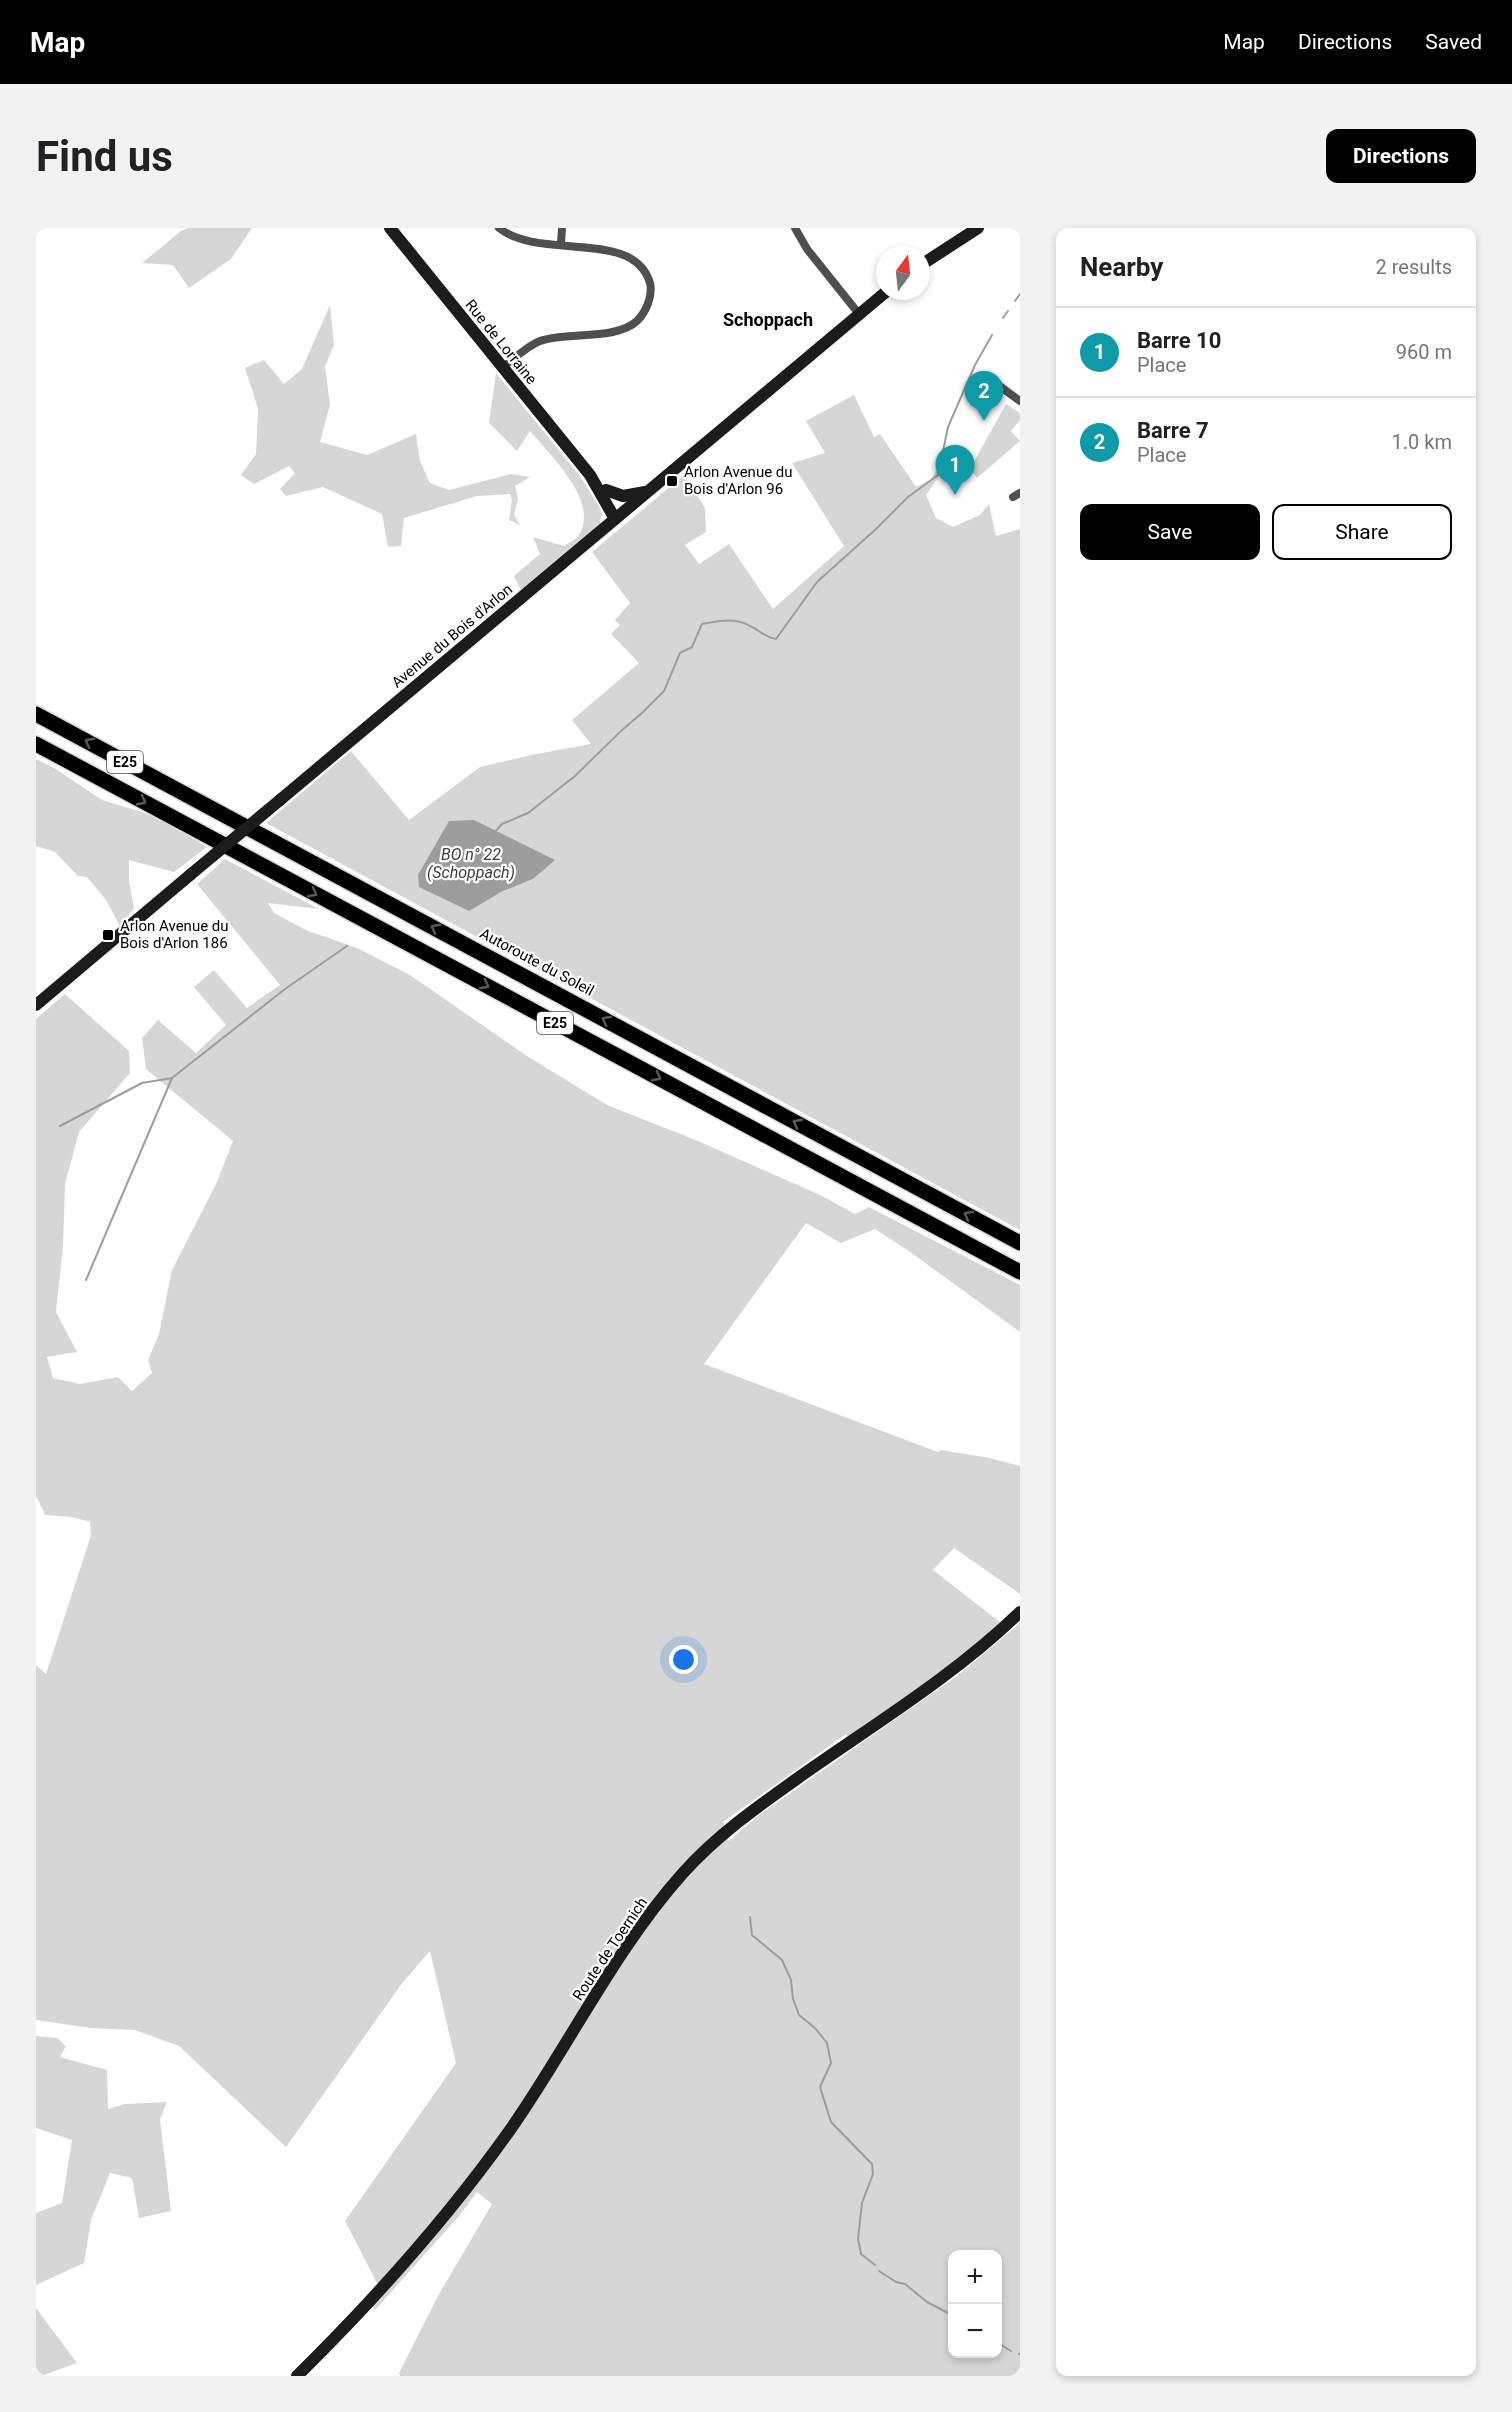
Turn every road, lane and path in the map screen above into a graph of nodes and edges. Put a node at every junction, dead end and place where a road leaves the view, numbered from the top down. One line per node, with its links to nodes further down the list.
1 (390, 228): 10 (main road, Rue de Lorraine)
2 (499, 228): 6 (street)
3 (562, 228): 6 (street)
4 (795, 228): 9 (street)
5 (978, 228): 7 (main road)
6 (561, 243): 10 (street)
7 (930, 259)
8 (876, 300): 9 (main road, Avenue du Bois d'Arlon)
9 (859, 314): 15 (main road, Avenue du Bois d'Arlon)
10 (502, 367): 13 (main road, Rue de Lorraine)
11 (987, 377): 12 (street)
12 (1020, 401)
13 (590, 475): 14 (main road, Rue de Lorraine); 16 (main road, Rue de Lorraine)
14 (606, 490): 15 (main road); 16 (main road, Rue de Lorraine)
15 (648, 491): 16 (main road, Avenue du Bois d'Arlon)
16 (618, 517): 19 (main road, Avenue du Bois d'Arlon, bridge)
17 (36, 714): 20 (highway, Autoroute du Soleil / E25, one-way to 17)
18 (36, 744): 21 (highway, E25, one-way to 21)
19 (36, 1005)
20 (1020, 1243)
21 (1020, 1272)
22 (1020, 1611): 23 (main road, Route de Toernich)
23 (297, 2376)

